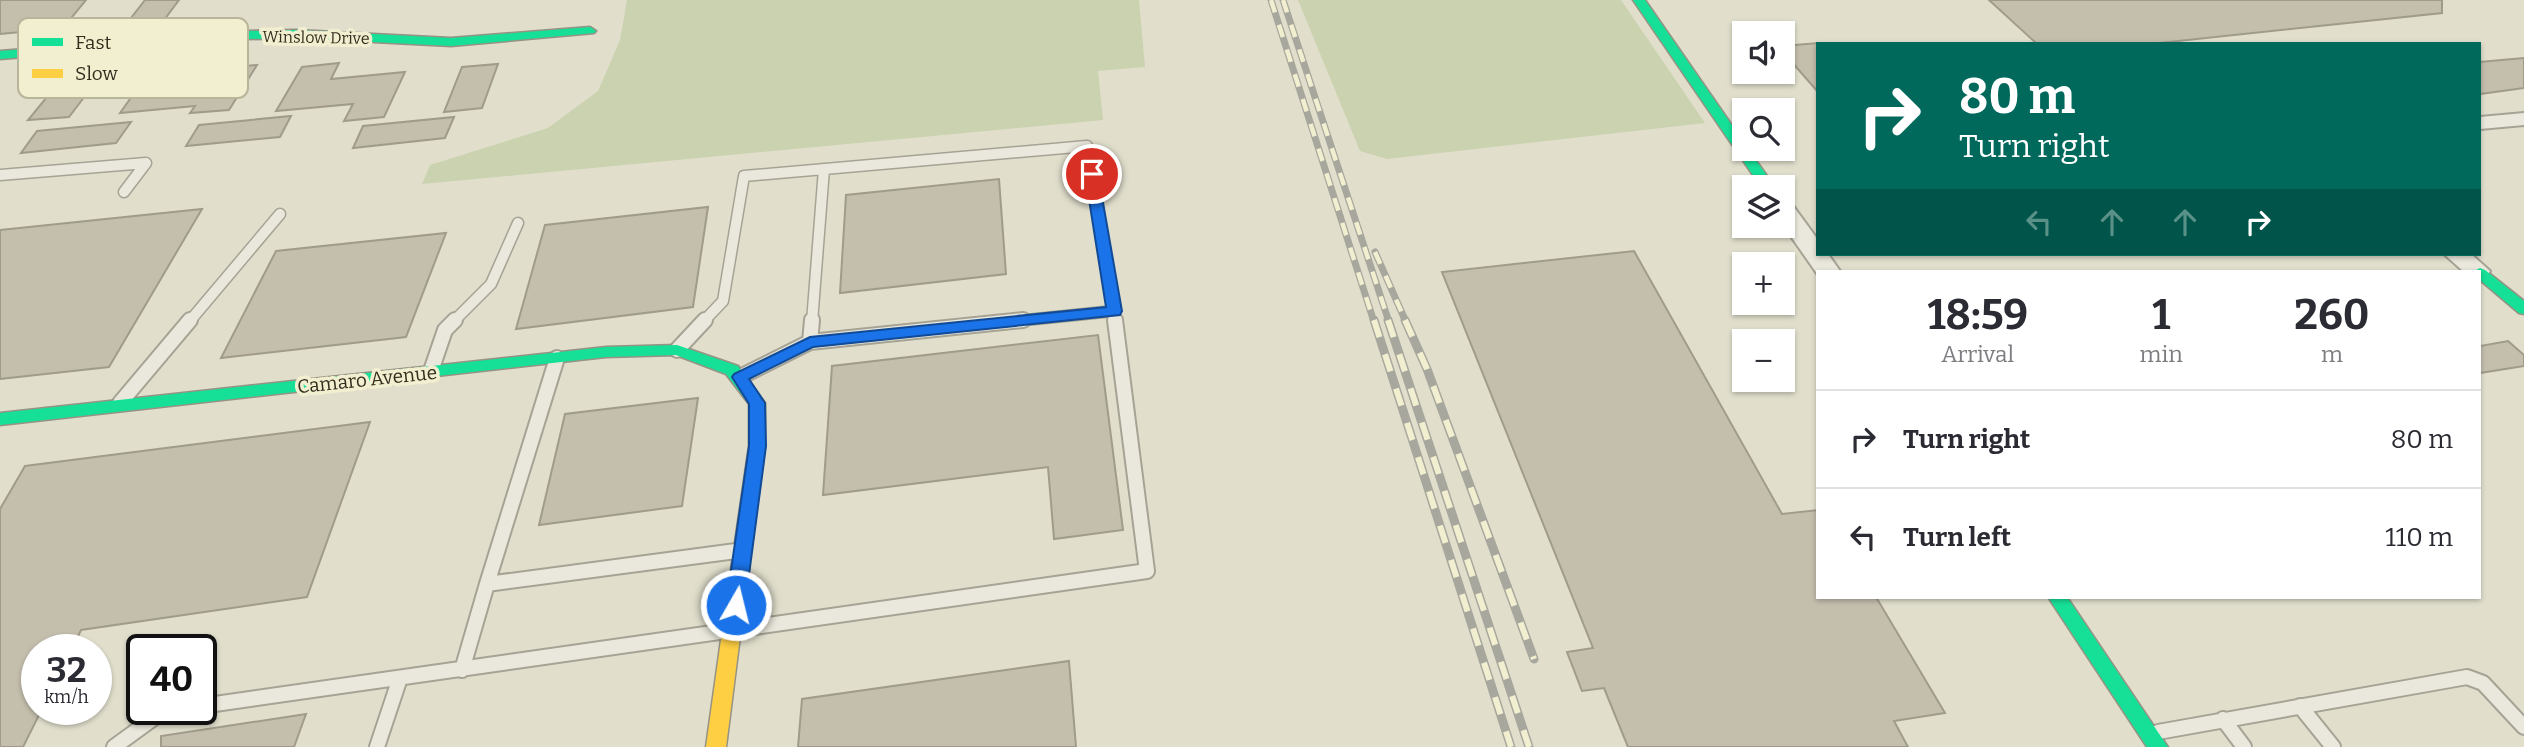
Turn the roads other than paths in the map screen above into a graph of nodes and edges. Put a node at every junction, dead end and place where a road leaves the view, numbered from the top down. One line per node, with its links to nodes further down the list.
1 (1639, 0): 10 (street)
2 (590, 31): 3 (street, Winslow Drive)
3 (248, 35)
4 (18, 54): 5 (street, Winslow Drive)
5 (0, 55)
6 (2524, 118): 7 (street)
7 (2481, 123)
8 (824, 169): 20 (lane); 21 (lane); 22 (lane)
9 (0, 175): 11 (lane)
10 (1761, 175)
11 (124, 192)
12 (280, 214): 26 (lane)
13 (518, 223): 24 (lane)
14 (1795, 225): 15 (street)
15 (1816, 254)
16 (2459, 256): 17 (street)
17 (2476, 270)
18 (2481, 274): 19 (street)
19 (2524, 309)
20 (1114, 311): 21 (lane); 31 (lane)
21 (810, 342): 25 (lane)
22 (677, 350): 23 (street, Camaro Avenue); 25 (street, Camaro Avenue)
23 (556, 358): 24 (street, Camaro Avenue); 29 (lane)
24 (431, 372): 26 (street, Camaro Avenue)
25 (736, 374): 28 (street)
26 (117, 406): 27 (street, Camaro Avenue)
27 (0, 419)
28 (743, 550): 29 (lane); 31 (street)
29 (487, 584): 32 (lane)
30 (2058, 599): 39 (street)
31 (732, 632): 32 (lane); 42 (street)
32 (462, 670): 33 (lane)
33 (400, 678): 34 (lane); 41 (lane)
34 (217, 704)
35 (2300, 706): 36 (lane); 38 (lane); 44 (lane)
36 (2223, 719): 39 (lane); 43 (lane)
37 (144, 725): 40 (lane)
38 (2524, 727)
39 (2153, 741)
40 (114, 747)
41 (377, 747)
42 (716, 747)
43 (2244, 747)
44 (2333, 747)

